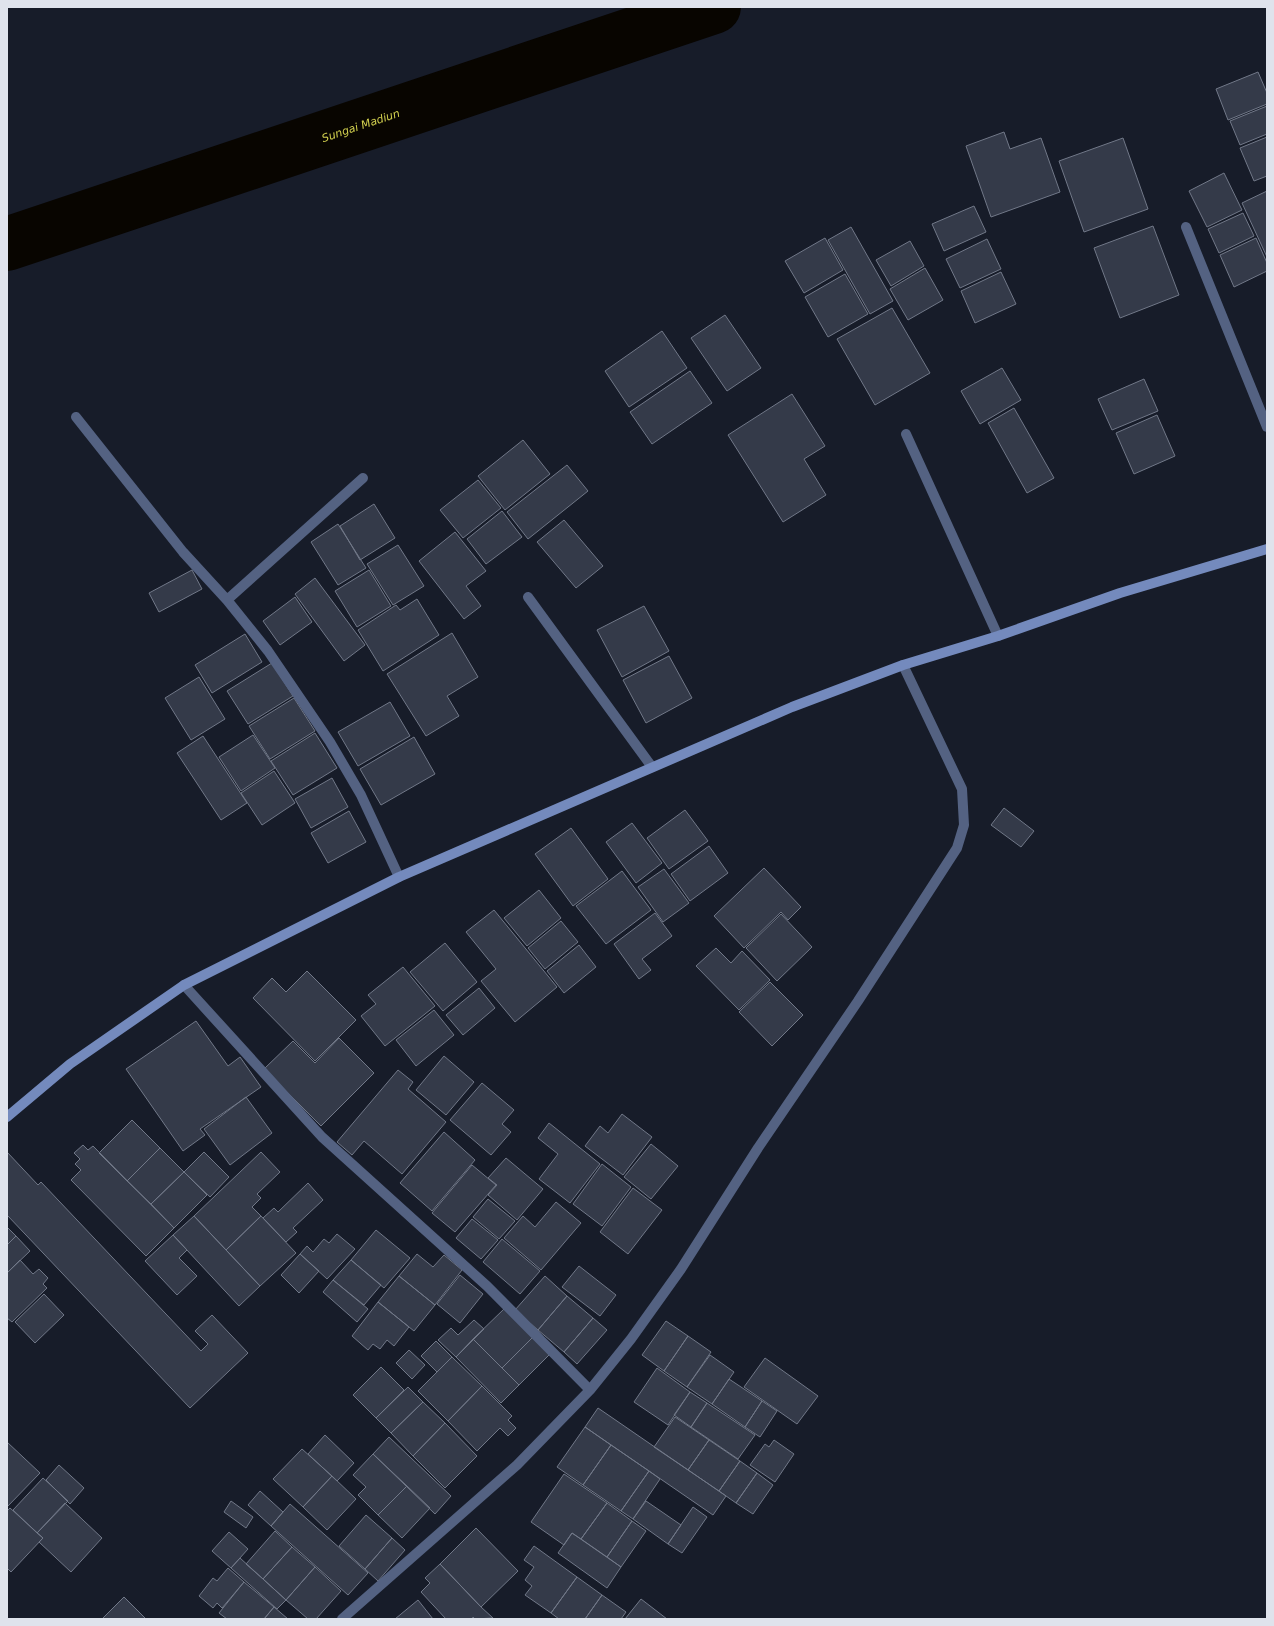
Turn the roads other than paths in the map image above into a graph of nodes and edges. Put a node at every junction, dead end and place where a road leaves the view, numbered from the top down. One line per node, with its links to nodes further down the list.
1 (1186, 227): 3 (street)
2 (76, 417): 8 (street)
3 (1267, 427)
4 (906, 434): 9 (street)
5 (363, 478): 8 (street)
6 (1267, 549): 9 (street)
7 (528, 597): 11 (street)
8 (227, 600): 12 (street)
9 (998, 636): 10 (street)
10 (903, 665): 11 (street); 15 (street)
11 (652, 767): 12 (street)
12 (399, 877): 13 (street)
13 (184, 985): 14 (street); 15 (street)
14 (7, 1117)
15 (590, 1390): 16 (street)
16 (342, 1619)

